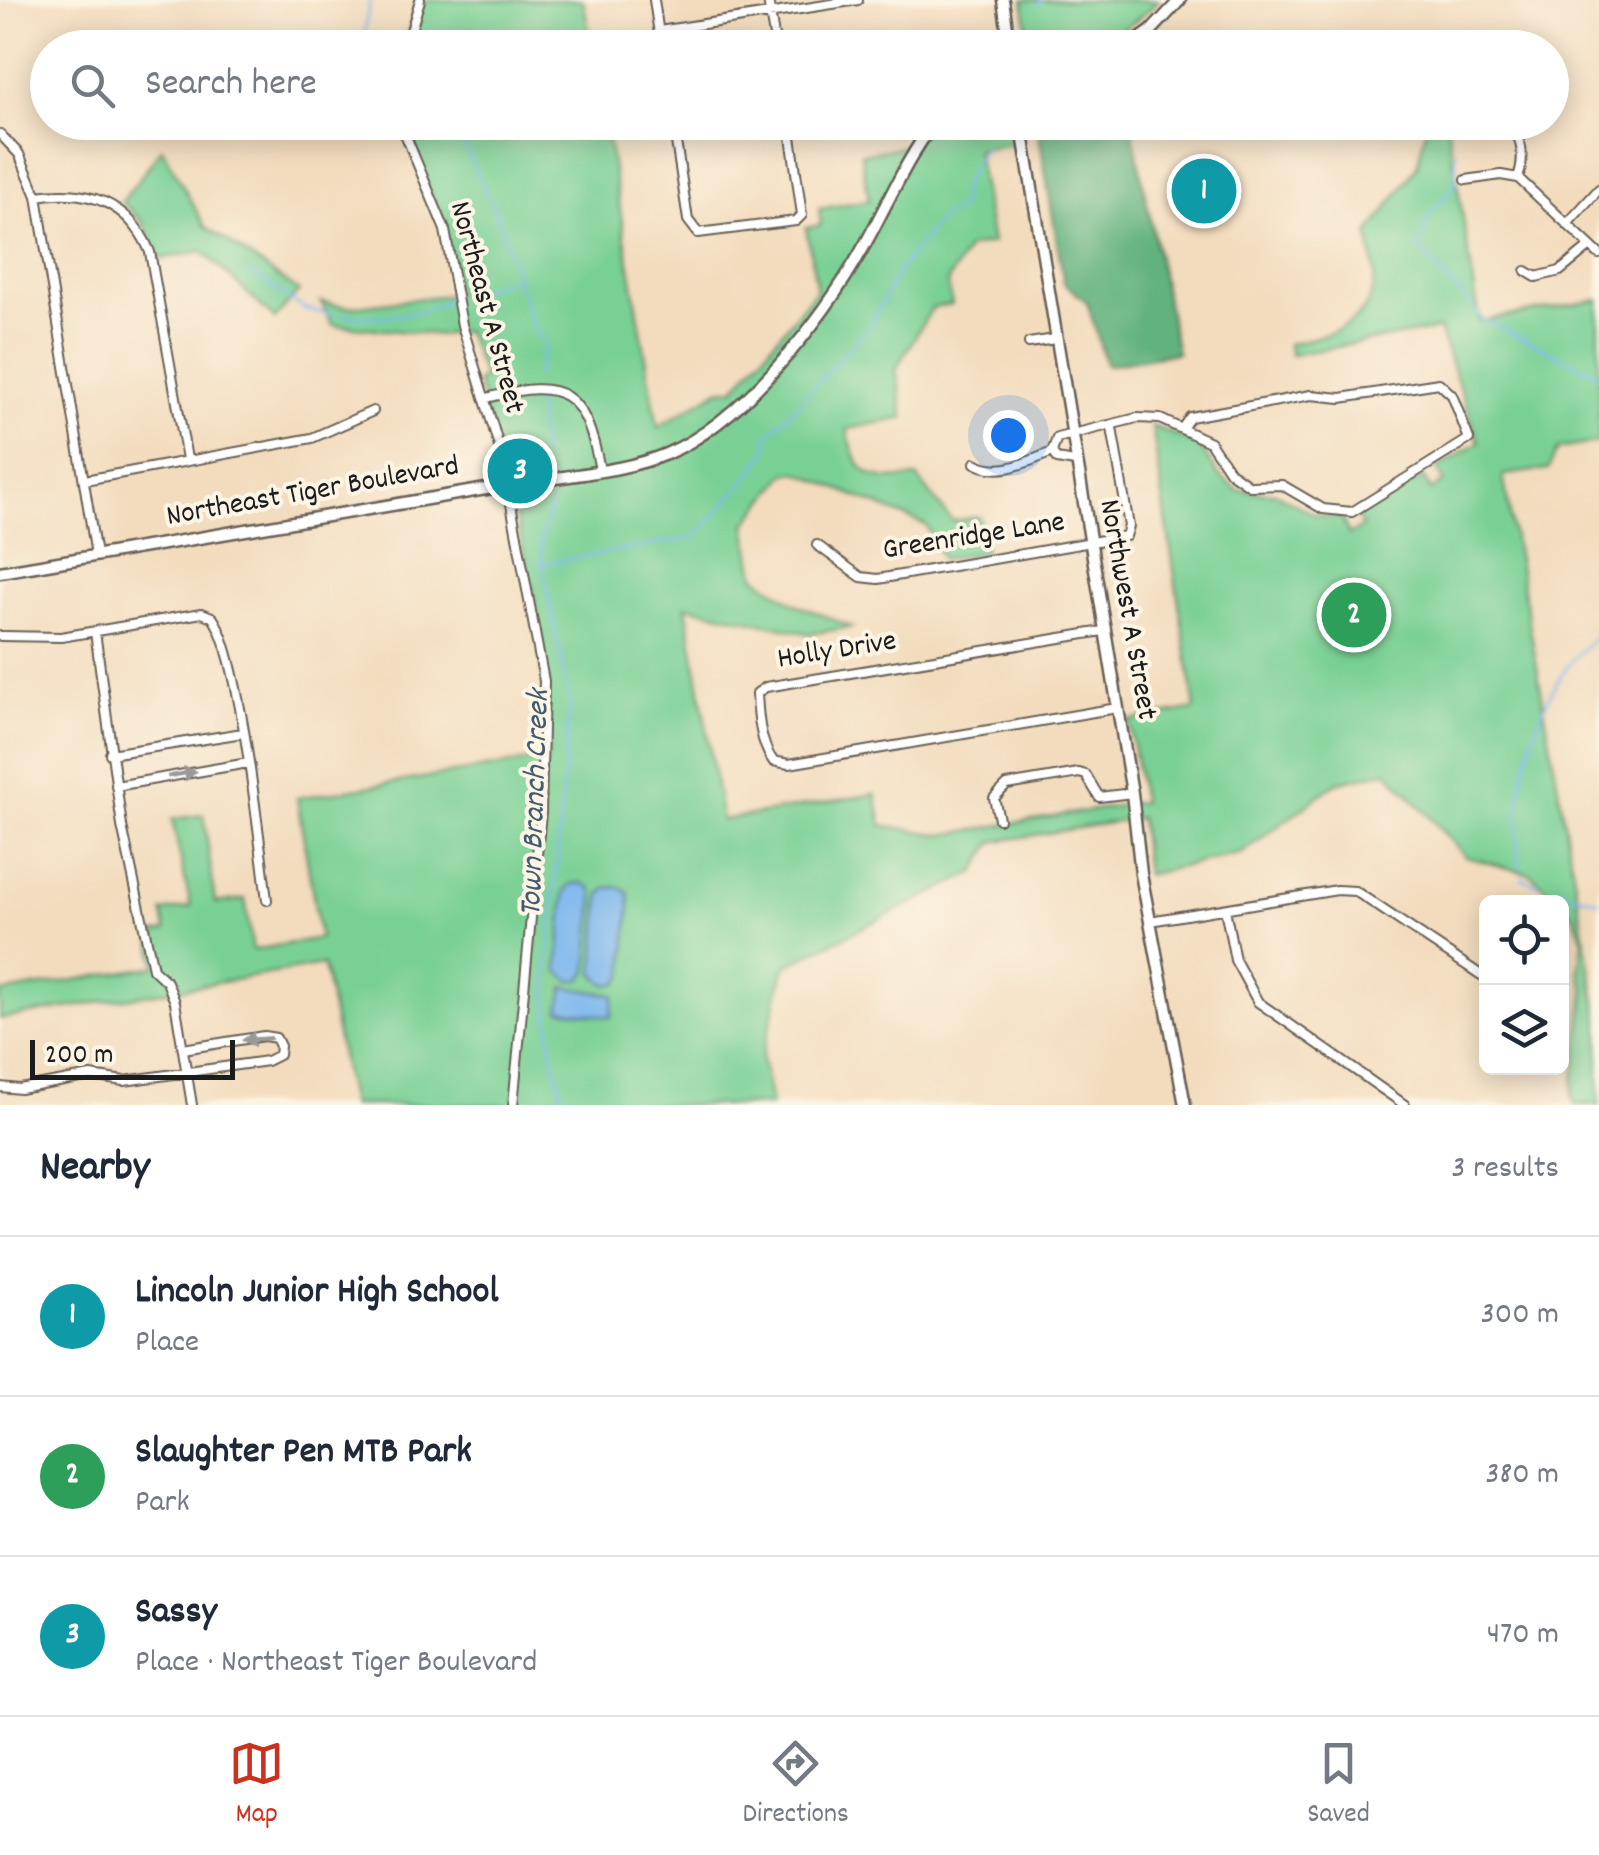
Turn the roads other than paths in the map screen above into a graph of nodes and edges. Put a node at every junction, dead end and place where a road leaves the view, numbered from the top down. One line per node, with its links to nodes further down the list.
1 (420, 0): 8 (street)
2 (654, 0): 9 (street)
3 (768, 0): 7 (street)
4 (858, 0): 7 (street)
5 (1003, 0): 12 (street)
6 (1180, 0): 13 (street)
7 (770, 15): 10 (street); 11 (street)
8 (411, 30)
9 (659, 30)
10 (672, 30)
11 (773, 30)
12 (1007, 30)
13 (1152, 30)
14 (0, 134): 24 (street)
15 (408, 140): 31 (street, Northeast A Street)
16 (676, 140): 17 (street)
17 (792, 140)
18 (923, 140): 40 (street, Northeast Tiger Boulevard)
19 (1024, 140): 29 (street, Northwest A Street)
20 (1519, 140): 21 (street)
21 (1518, 178): 22 (street); 25 (street)
22 (1466, 180)
23 (1599, 189): 25 (street)
24 (37, 196): 37 (street); 41 (street)
25 (1567, 224): 26 (street)
26 (1588, 248): 27 (street); 28 (street)
27 (1599, 254)
28 (1526, 271)
29 (1055, 338): 30 (street); 35 (street, Northwest A Street)
30 (1028, 343)
31 (487, 398): 40 (street); 64 (street, Northeast A Street)
32 (373, 411): 37 (street)
33 (1184, 426): 33 (street); 34 (street)
34 (1112, 428): 35 (street); 42 (street, Greenridge Lane)
35 (1070, 434): 36 (street); 38 (street, Northwest A Street)
36 (1052, 452): 38 (street); 39 (street)
37 (187, 459): 41 (street)
38 (1075, 462): 42 (street, Northwest A Street)
39 (975, 463)
40 (600, 470): 44 (street, Northeast Tiger Boulevard, bridge)
41 (85, 480): 44 (street)
42 (1088, 541): 43 (street, Greenridge Lane); 46 (street, Northwest A Street)
43 (816, 544)
44 (96, 555): 45 (street, Northeast Tiger Boulevard)
45 (0, 572)
46 (1103, 630): 49 (street, Northwest A Street); 49 (street, Holly Drive)
47 (96, 632): 48 (street); 50 (street); 51 (street)
48 (0, 636)
49 (1117, 708): 54 (street, Northwest A Street)
50 (243, 733): 51 (street); 52 (street)
51 (110, 754): 53 (street)
52 (248, 763): 53 (street, one-way to 52); 56 (street)
53 (116, 786): 60 (street)
54 (1132, 793): 55 (street); 58 (street, Northwest A Street)
55 (998, 819)
56 (266, 900)
57 (1224, 909): 58 (street); 59 (street); 66 (street)
58 (1150, 921): 65 (street, Northwest A Street)
59 (1479, 973)
60 (183, 1049): 61 (street); 61 (street, one-way to 60)
61 (187, 1072): 62 (street); 63 (street)
62 (0, 1087)
63 (192, 1105)
64 (513, 1105)
65 (1185, 1105)
66 (1405, 1105)

